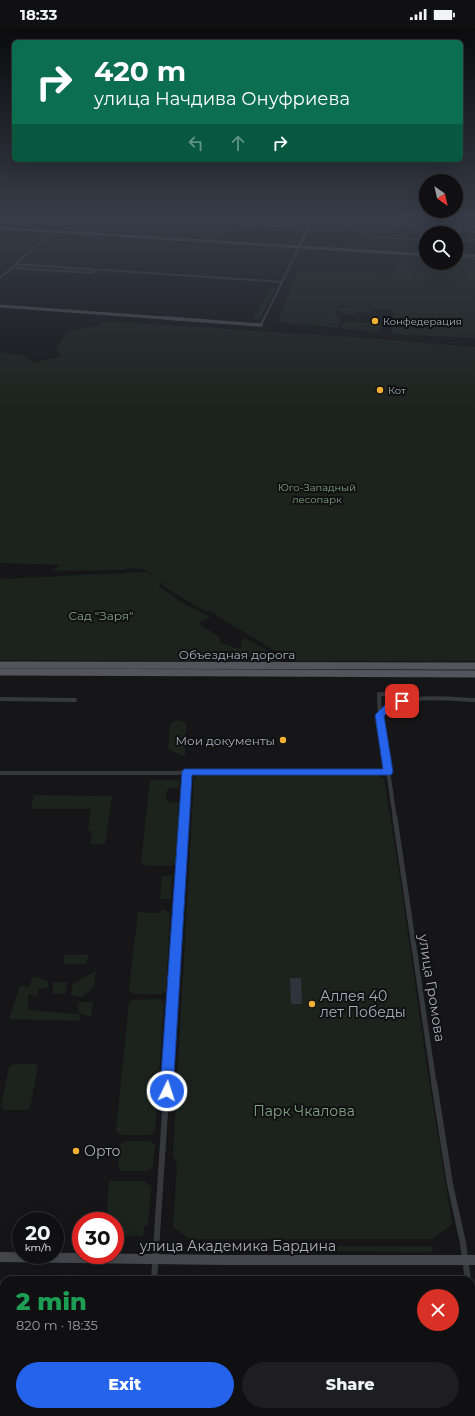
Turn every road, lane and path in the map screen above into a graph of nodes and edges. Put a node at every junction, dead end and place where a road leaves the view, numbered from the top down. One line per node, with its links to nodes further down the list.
1 (278, 282): 2 (street)
2 (282, 282): 4 (street)
3 (0, 306): 4 (street)
4 (261, 325)
5 (0, 665): 6 (main road, Объездная дорога)
6 (475, 666)
7 (0, 672): 8 (main road, Объездная дорога)
8 (475, 674)
9 (0, 698): 10 (street)
10 (75, 700)
11 (475, 700): 12 (street)
12 (402, 701): 13 (street); 13 (street, улица Громова)
13 (380, 715): 15 (street, улица Громова)
14 (187, 772): 15 (street); 16 (street); 18 (street)
15 (388, 772): 19 (street, улица Громова)
16 (0, 773)
17 (0, 1257): 18 (street, улица Академика Бардина)
18 (156, 1259): 19 (street, улица Академика Бардина); 20 (street)
19 (470, 1260): 21 (street, улица Громова)
20 (154, 1276)
21 (468, 1276)

